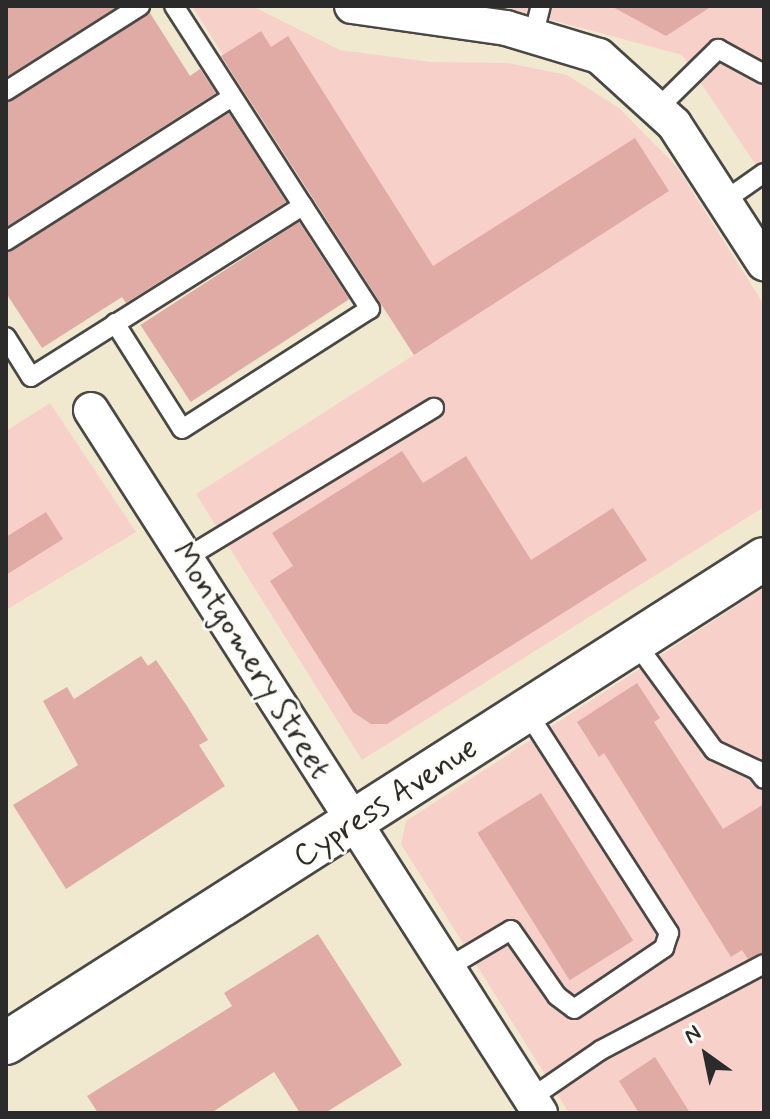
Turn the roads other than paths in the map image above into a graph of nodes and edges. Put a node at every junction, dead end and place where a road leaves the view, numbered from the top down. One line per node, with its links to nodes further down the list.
1 (140, 6): 6 (lane)
2 (174, 6): 7 (lane)
3 (352, 6): 4 (street)
4 (537, 21): 8 (street)
5 (764, 74): 8 (lane)
6 (6, 91)
7 (232, 97): 11 (lane); 12 (lane)
8 (657, 109): 10 (street)
9 (764, 173): 10 (lane)
10 (724, 201): 13 (street)
11 (303, 206): 14 (lane); 14 (lane)
12 (6, 241)
13 (764, 263)
14 (115, 323): 15 (lane)
15 (6, 337)
16 (434, 408): 18 (lane)
17 (91, 410): 18 (street, Montgomery Street)
18 (186, 558): 23 (street, Montgomery Street)
19 (764, 559): 20 (street, Cypress Avenue)
20 (635, 642): 21 (street, Cypress Avenue); 22 (lane)
21 (527, 712): 23 (street, Cypress Avenue); 25 (lane)
22 (764, 779)
23 (354, 824): 25 (street, Montgomery Street); 26 (street, Cypress Avenue)
24 (764, 964): 27 (lane)
25 (447, 968): 27 (street, Montgomery Street)
26 (6, 1043)
27 (536, 1106)

